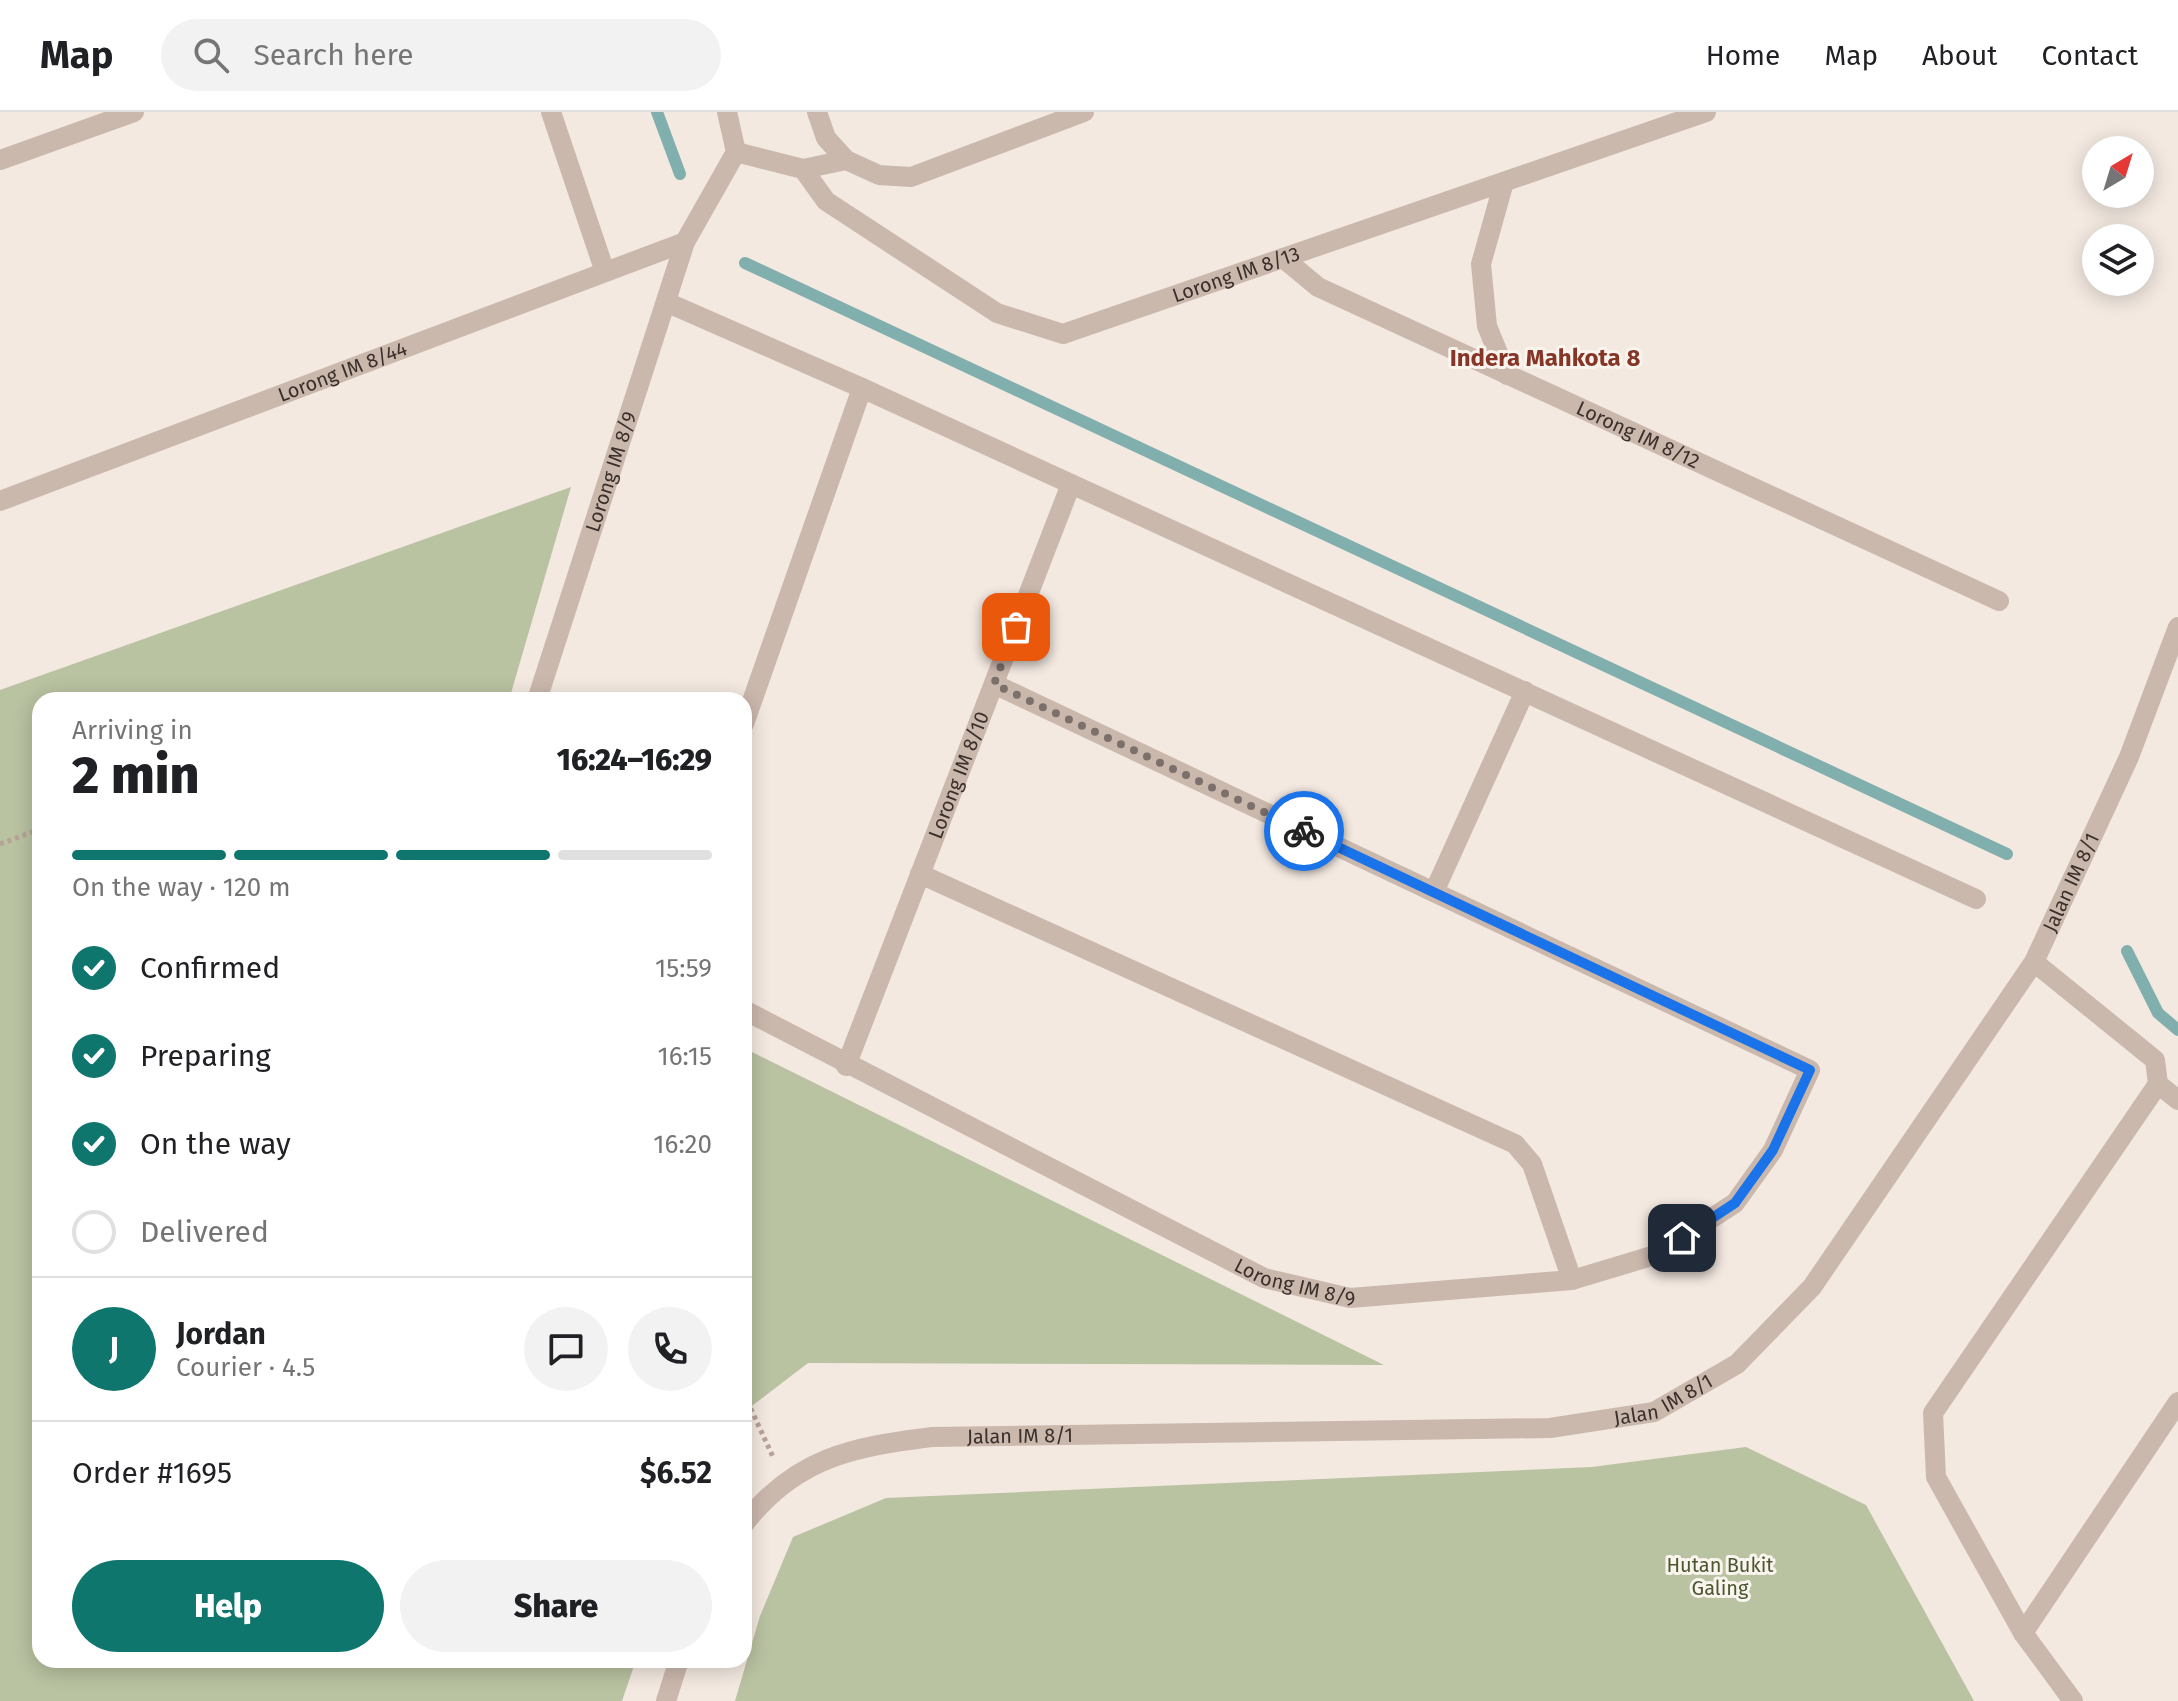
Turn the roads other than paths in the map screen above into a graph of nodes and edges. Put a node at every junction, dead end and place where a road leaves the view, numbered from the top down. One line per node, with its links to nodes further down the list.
1 (134, 112): 8 (street)
2 (551, 112): 14 (street)
3 (727, 112): 7 (street)
4 (817, 112): 9 (street)
5 (1084, 112): 9 (street)
6 (1706, 112): 11 (street, Lorong IM 8/13)
7 (736, 152): 10 (street); 12 (street, Lorong IM 8/9)
8 (0, 160)
9 (846, 160): 10 (street)
10 (803, 169): 13 (street, Lorong IM 8/13)
11 (1504, 182): 13 (street, Lorong IM 8/13); 16 (street)
12 (685, 242): 14 (street, Lorong IM 8/44); 15 (street, Lorong IM 8/9)
13 (1283, 258): 16 (street, Lorong IM 8/12)
14 (605, 272): 19 (street, Lorong IM 8/44)
15 (666, 302): 17 (street); 24 (street, Lorong IM 8/9)
16 (1507, 375): 20 (street, Lorong IM 8/12)
17 (862, 388): 18 (street); 25 (street)
18 (1071, 484): 22 (street, Lorong IM 8/10); 23 (street)
19 (0, 501)
20 (1999, 601)
21 (2178, 627): 29 (street, Jalan IM 8/1)
22 (994, 684): 26 (street, Lorong IM 8/10); 27 (street)
23 (1525, 691): 27 (street); 28 (street)
24 (540, 692)
25 (752, 701)
26 (920, 874): 31 (street, Lorong IM 8/10); 34 (street)
27 (1434, 892): 34 (street, Lorong IM 8/9)
28 (1976, 899)
29 (2034, 962): 32 (street); 36 (street, Jalan IM 8/1)
30 (752, 1014): 31 (street, Lorong IM 8/9)
31 (846, 1066): 34 (street, Lorong IM 8/9)
32 (2158, 1084): 33 (street); 37 (street)
33 (2178, 1100)
34 (1572, 1280)
35 (2178, 1402): 37 (street)
36 (752, 1516)
37 (2023, 1633): 40 (street)
38 (676, 1668): 39 (street)
39 (666, 1701)
40 (2073, 1701)

